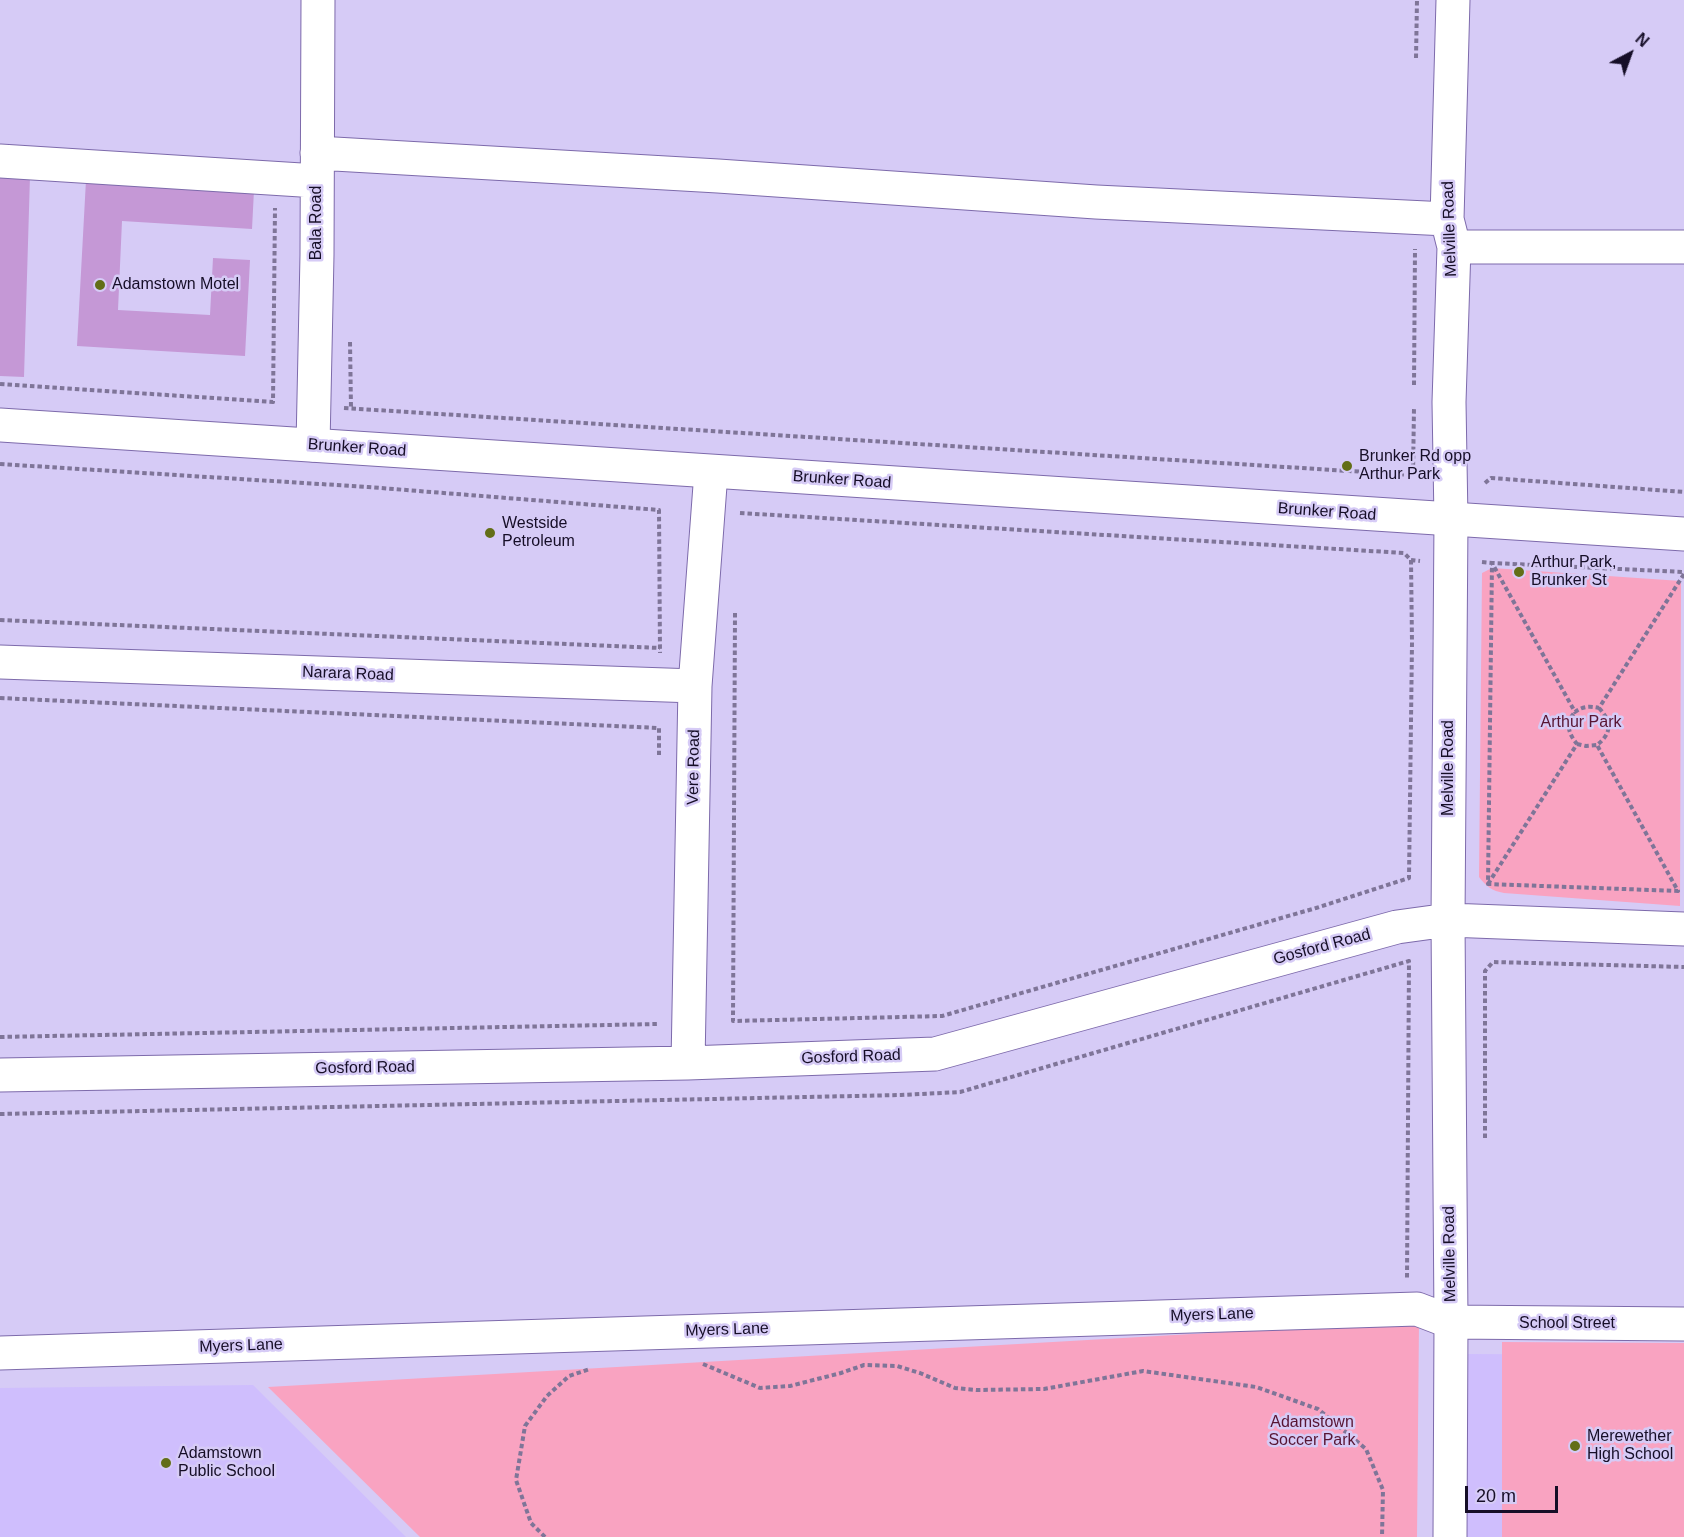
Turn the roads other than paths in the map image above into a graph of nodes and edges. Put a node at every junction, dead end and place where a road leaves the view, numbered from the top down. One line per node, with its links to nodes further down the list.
1 (318, 0): 4 (street, Bala Road)
2 (1453, 0): 5 (street, Melville Road)
3 (0, 161): 4 (street)
4 (317, 167): 5 (street); 8 (street, Bala Road)
5 (1450, 233): 6 (street); 10 (street, Melville Road)
6 (1684, 247)
7 (0, 425): 8 (street, Brunker Road)
8 (313, 445): 9 (street, Brunker Road)
9 (711, 472): 10 (street, Brunker Road); 13 (street, Vere Road)
10 (1451, 520): 11 (street, Brunker Road); 14 (street, Melville Road)
11 (1684, 534)
12 (0, 662): 13 (street, Narara Road)
13 (695, 686): 16 (street, Vere Road)
14 (1448, 920): 15 (street, Gosford Road); 16 (street, Gosford Road); 18 (street, Melville Road)
15 (1684, 928)
16 (688, 1063): 17 (street, Gosford Road)
17 (0, 1075)
18 (1451, 1322): 19 (street, School Street); 20 (street, Myers Lane); 21 (street, Melville Road)
19 (1684, 1324)
20 (0, 1353)
21 (1450, 1537)

